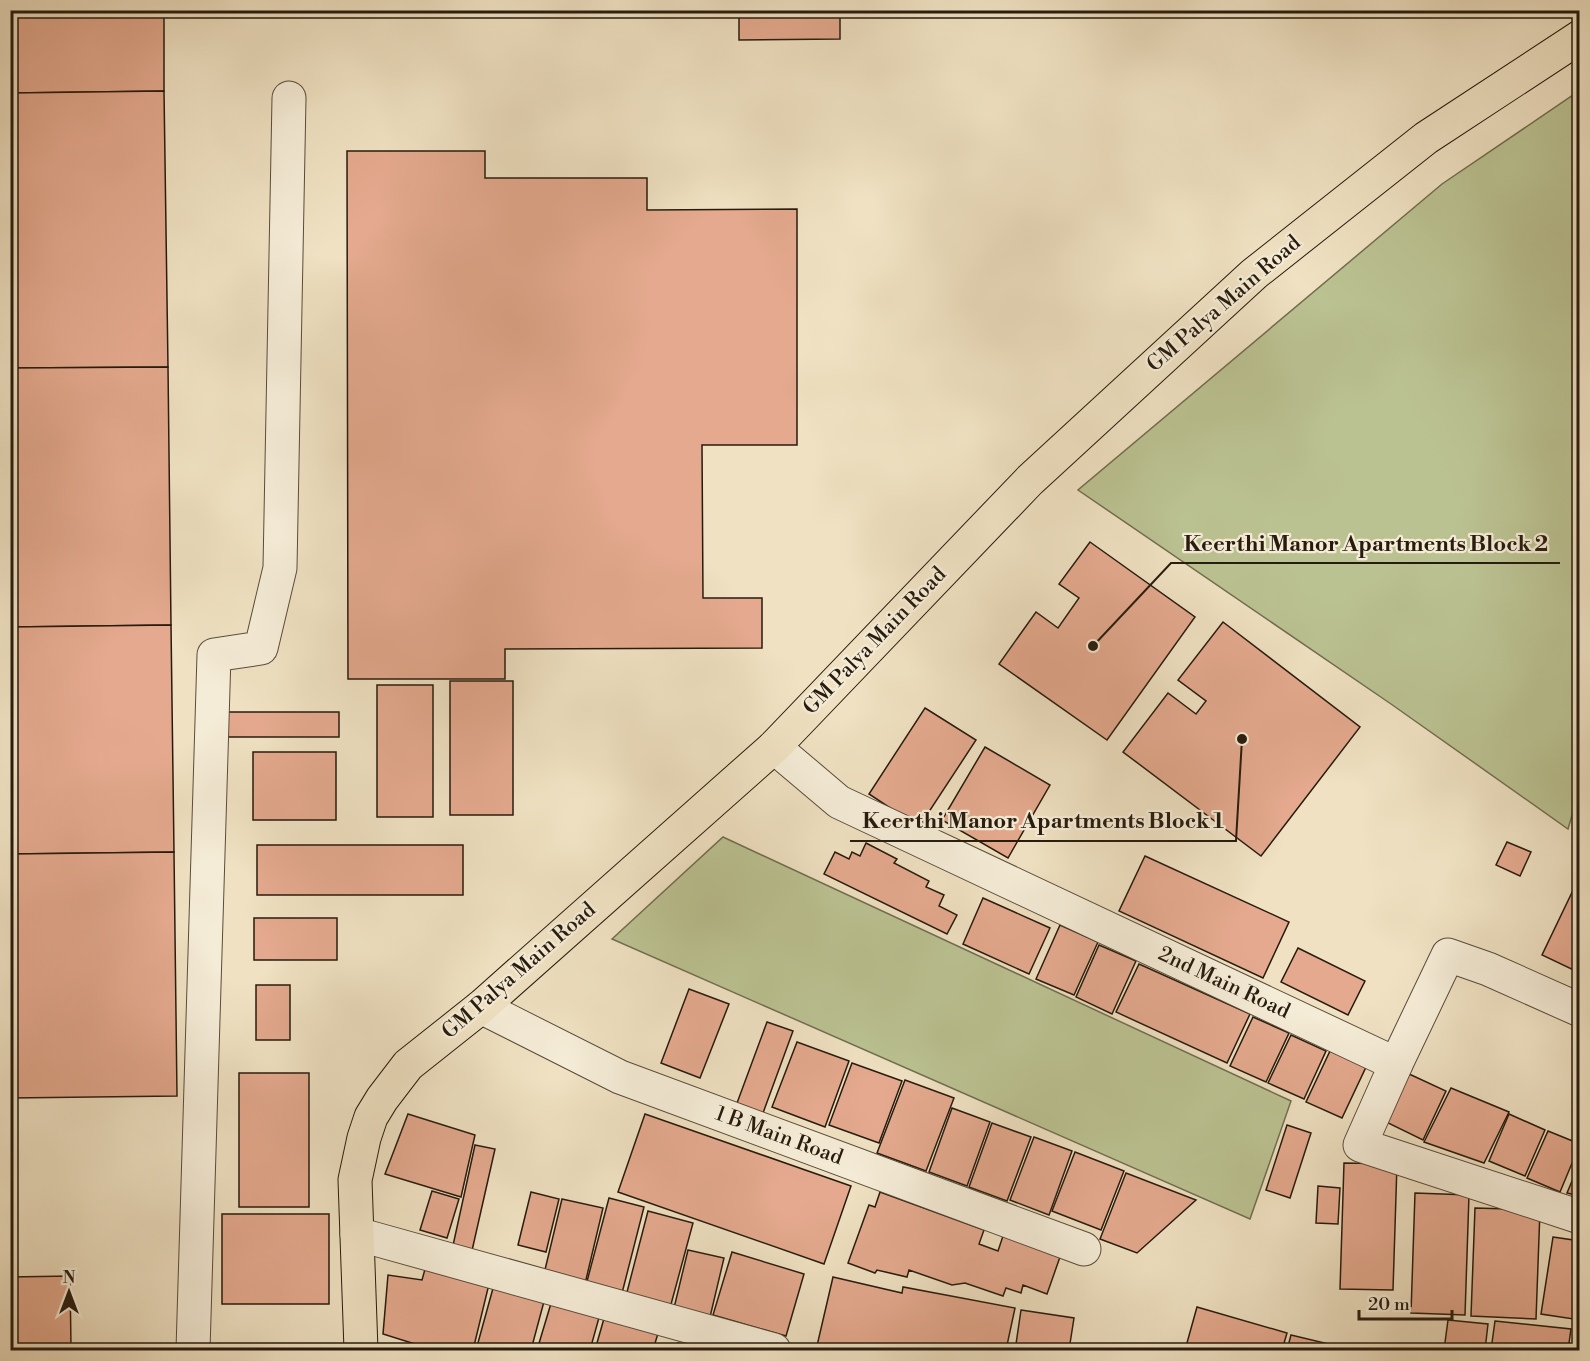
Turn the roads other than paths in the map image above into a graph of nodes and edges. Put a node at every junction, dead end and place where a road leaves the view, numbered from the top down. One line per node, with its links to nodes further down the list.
1 (1580, 37): 3 (main road, GM Palya Main Road)
2 (289, 98): 10 (street)
3 (774, 747): 4 (main road, GM Palya Main Road); 6 (street, 2nd Main Road)
4 (481, 1007): 8 (main road, GM Palya Main Road); 9 (street, 1 B Main Road)
5 (1580, 1010): 6 (street)
6 (1396, 1064): 7 (street)
7 (1580, 1217)
8 (357, 1234): 11 (main road, GM Palya Main Road); 12 (street)
9 (1084, 1249)
10 (193, 1350)
11 (363, 1350)
12 (774, 1350)

